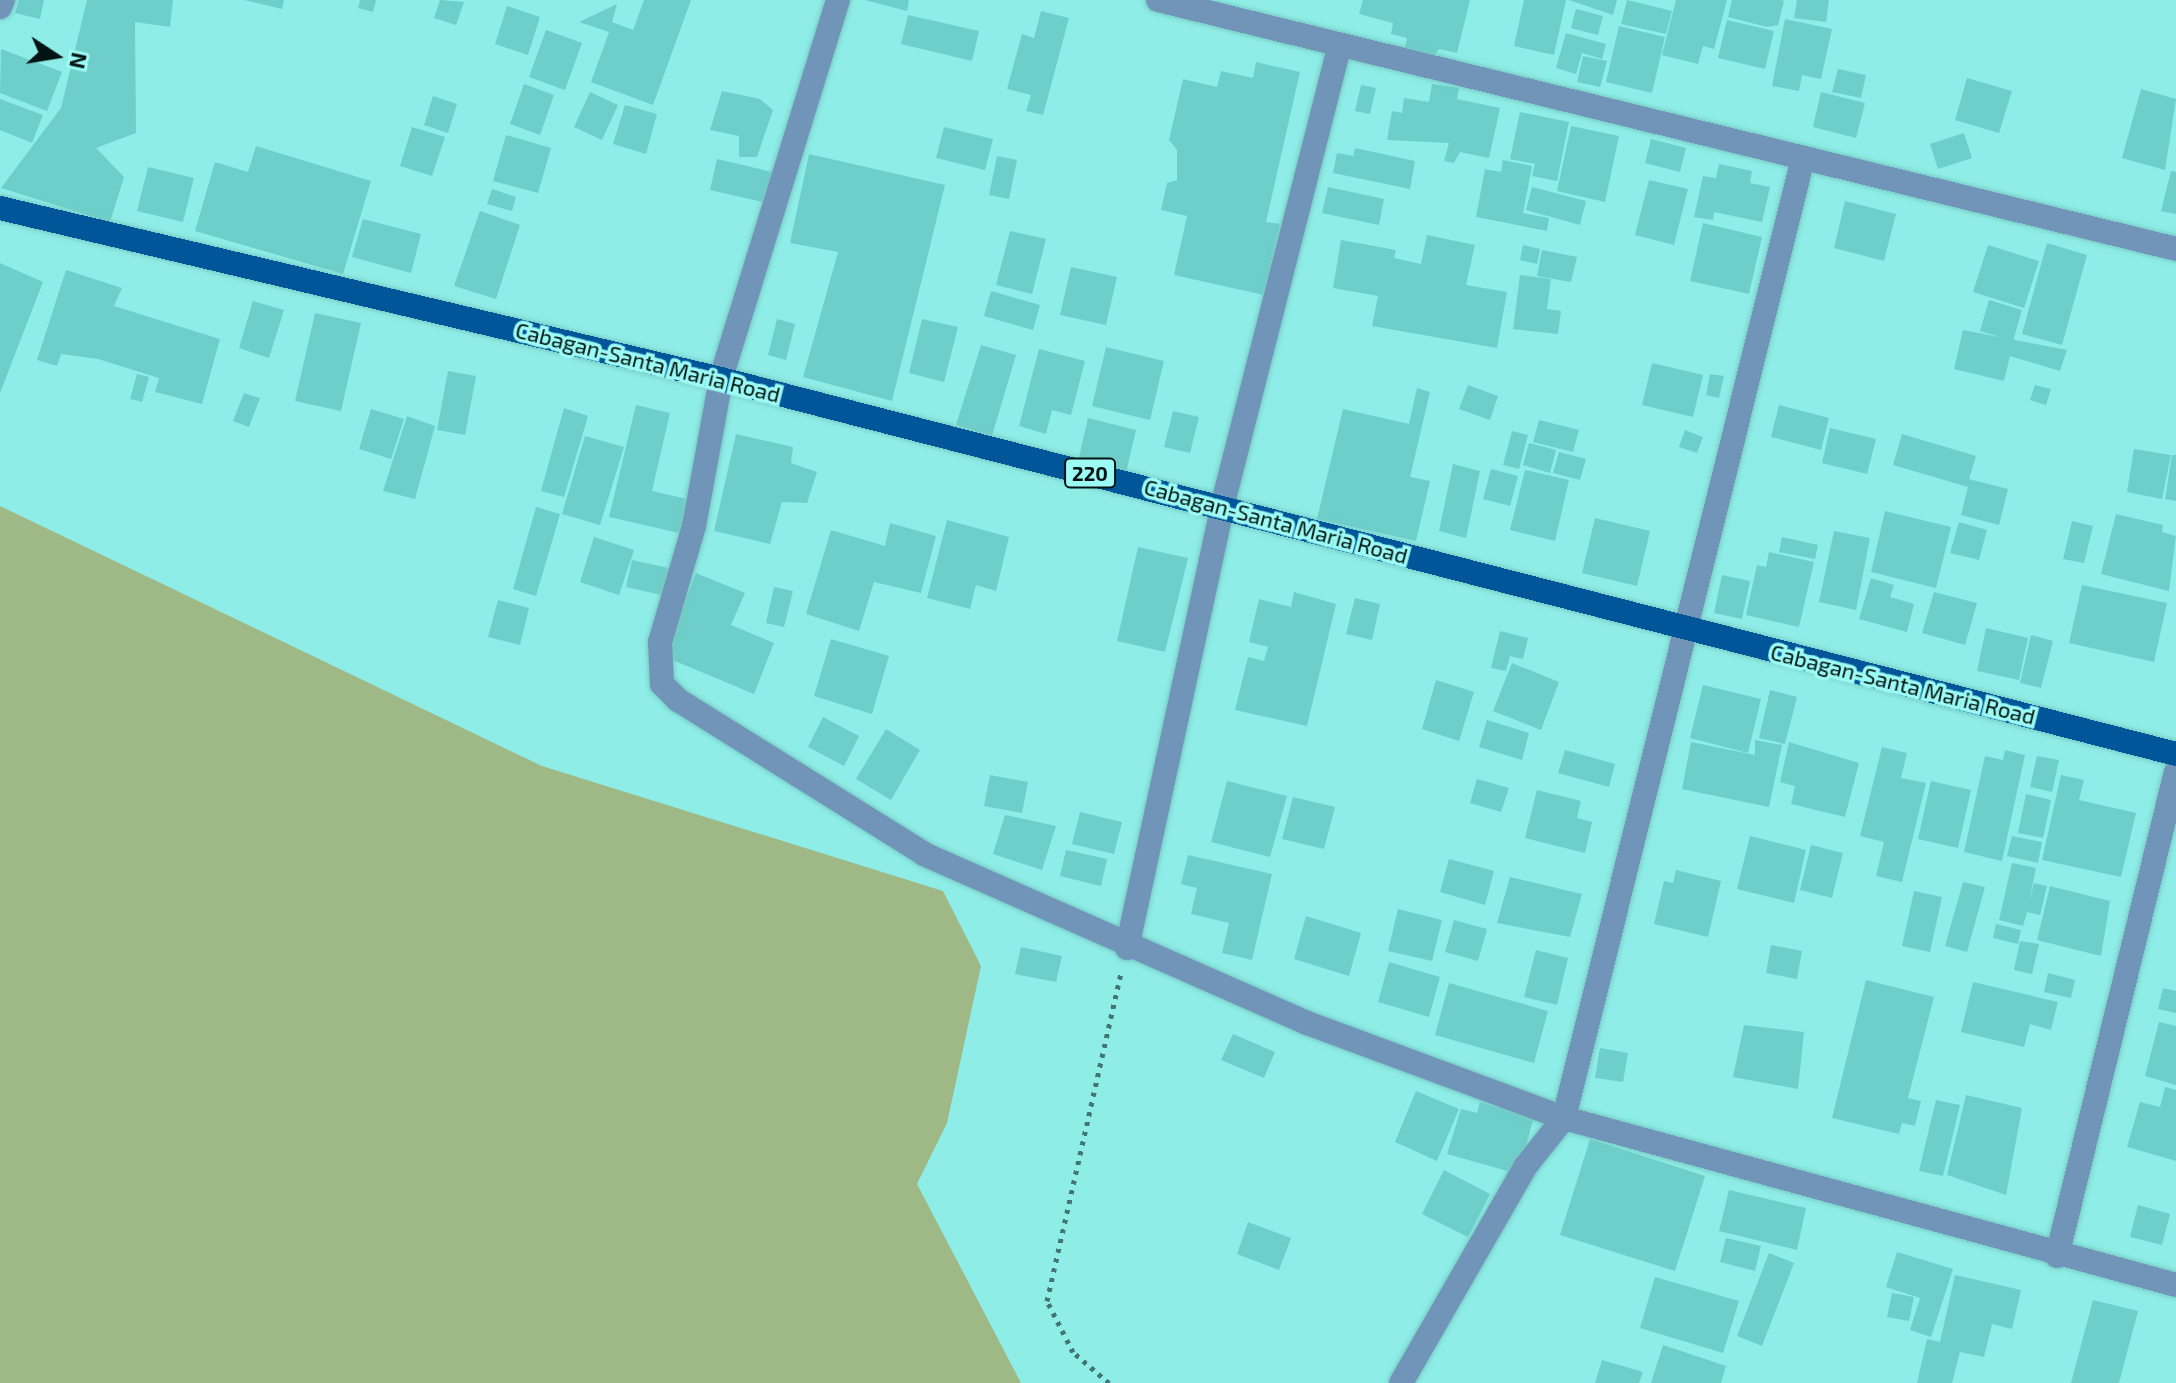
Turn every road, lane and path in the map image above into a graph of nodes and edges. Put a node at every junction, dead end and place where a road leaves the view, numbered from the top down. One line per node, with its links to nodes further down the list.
1 (3, 0): 4 (street)
2 (838, 0): 9 (street)
3 (1158, 0): 5 (street)
4 (0, 7)
5 (1340, 45): 6 (street); 10 (street)
6 (1803, 158): 8 (street); 11 (street)
7 (0, 208): 9 (main road, Cabagan-Santa Maria Road / 220)
8 (2176, 249)
9 (721, 379): 10 (main road, Cabagan-Santa Maria Road / 220); 14 (street)
10 (1222, 507): 11 (main road, Cabagan-Santa Maria Road / 220); 14 (street)
11 (1684, 628): 12 (main road, Cabagan-Santa Maria Road / 220); 15 (street)
12 (2176, 754)
13 (2176, 772): 16 (street)
14 (1127, 948): 15 (street); 18 (path)
15 (1564, 1118): 16 (street); 19 (street)
16 (2057, 1256): 17 (street)
17 (2176, 1285)
18 (1109, 1383)
19 (1401, 1383)

